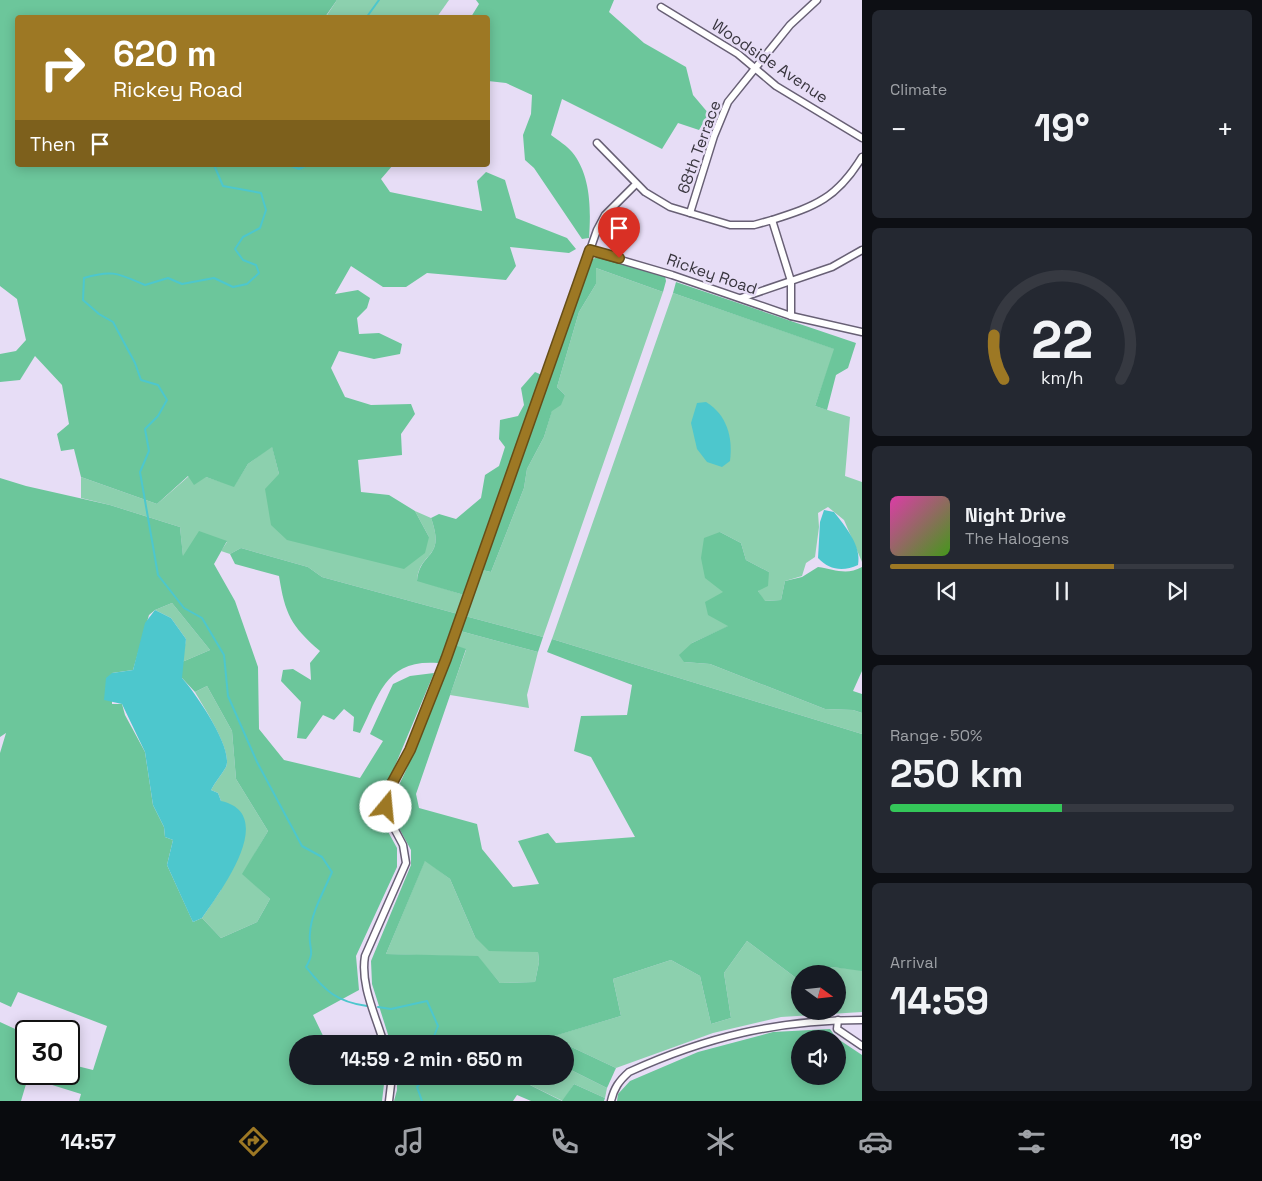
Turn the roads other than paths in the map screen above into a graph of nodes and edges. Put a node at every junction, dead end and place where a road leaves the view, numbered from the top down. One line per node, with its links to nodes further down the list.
1 (817, 0): 3 (street, 68th Terrace)
2 (661, 7): 3 (street, Woodside Avenue)
3 (754, 67): 4 (street, Woodside Avenue); 8 (street, 68th Terrace)
4 (862, 138)
5 (597, 142): 7 (street)
6 (862, 157): 9 (street)
7 (636, 184): 8 (street); 10 (street)
8 (690, 214): 9 (street)
9 (772, 220): 12 (street)
10 (590, 250): 13 (street, Rickey Road); 19 (street)
11 (862, 250): 12 (street)
12 (791, 281): 13 (street); 14 (street)
13 (741, 298): 14 (street, Rickey Road)
14 (791, 316): 15 (street, Rickey Road)
15 (862, 332)
16 (838, 1020): 20 (street); 23 (street)
17 (846, 1020): 18 (street)
18 (862, 1020)
19 (381, 1035)
20 (862, 1046)
21 (391, 1085): 22 (street)
22 (389, 1101)
23 (611, 1101)

